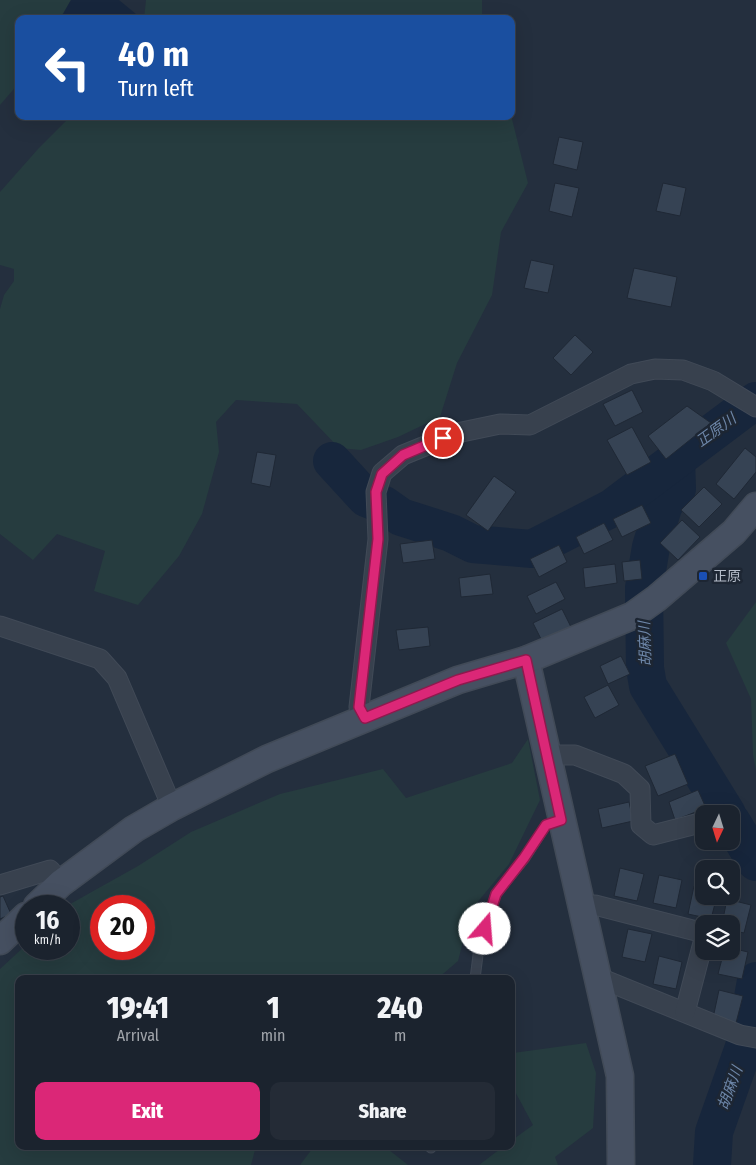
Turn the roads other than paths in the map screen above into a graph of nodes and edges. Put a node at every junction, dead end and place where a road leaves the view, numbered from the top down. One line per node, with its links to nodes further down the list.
1 (756, 407): 5 (street)
2 (756, 506): 4 (street)
3 (0, 626): 7 (street)
4 (526, 660): 5 (street); 6 (street)
5 (365, 718): 7 (street)
6 (547, 755): 8 (street); 9 (street)
7 (172, 807): 10 (street)
8 (561, 820): 13 (street); 18 (lane)
9 (695, 824)
10 (61, 883): 11 (street); 12 (street)
11 (0, 885)
12 (48, 895)
13 (580, 906): 15 (street); 19 (street)
14 (15, 927): 16 (street)
15 (695, 931)
16 (0, 941)
17 (699, 960): 20 (street)
18 (476, 975)
19 (597, 981): 20 (street); 22 (street)
20 (685, 1012): 21 (street)
21 (756, 1038)
22 (621, 1165)

